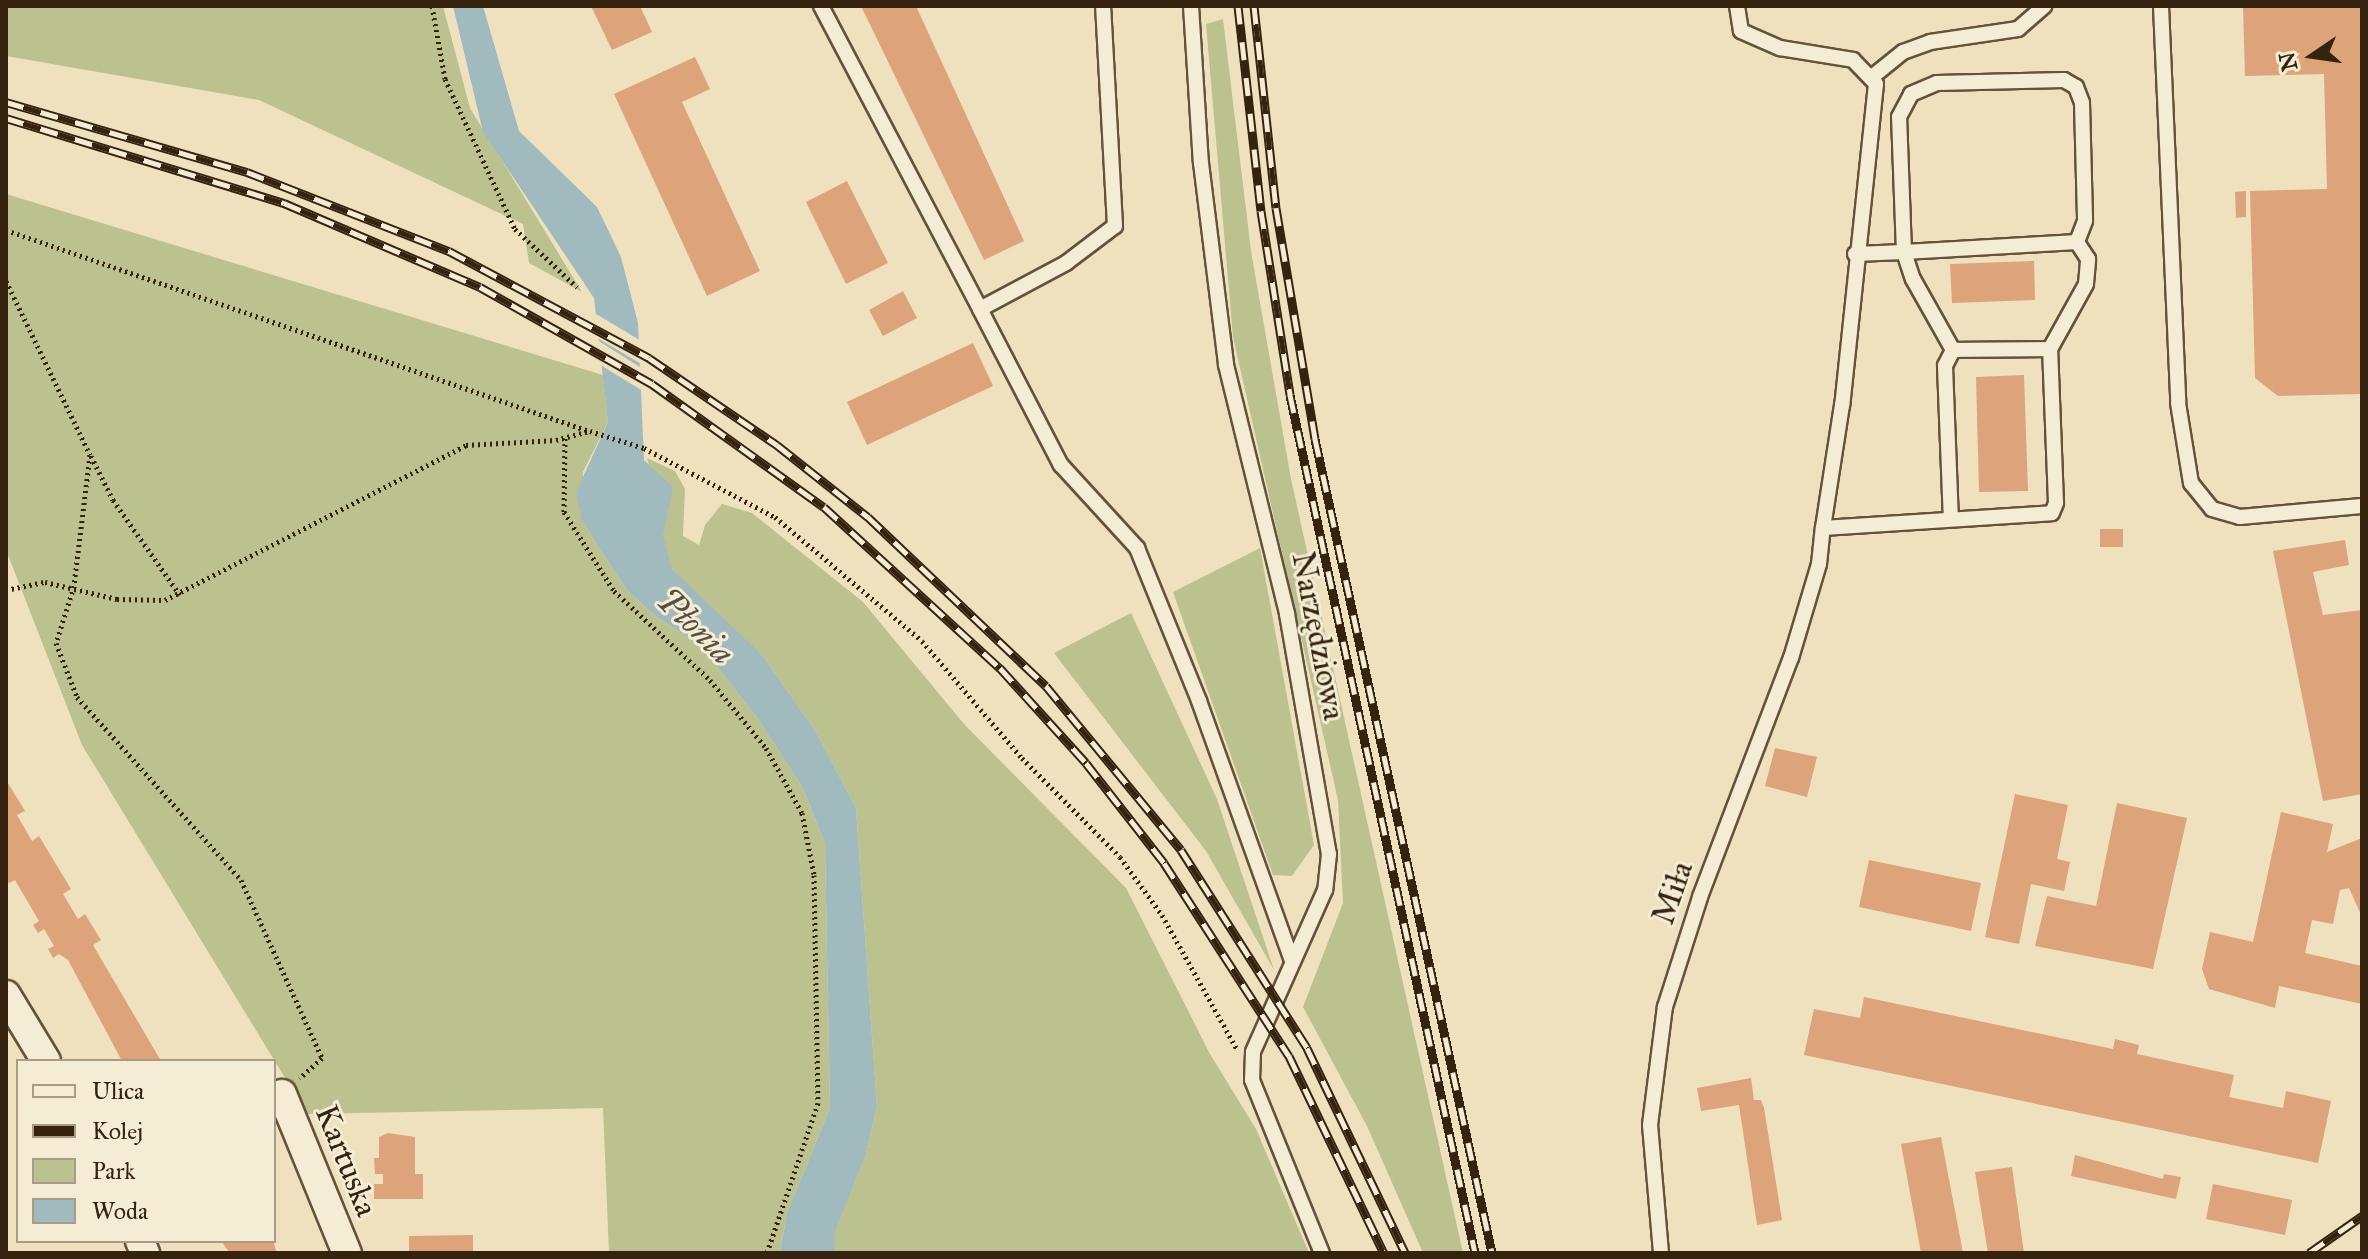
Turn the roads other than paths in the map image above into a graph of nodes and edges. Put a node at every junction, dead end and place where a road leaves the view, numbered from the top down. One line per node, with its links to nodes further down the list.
1 (821, 6): 11 (lane)
2 (1103, 6): 11 (lane)
3 (1191, 6): 17 (lane, Narzędziowa)
4 (1737, 6): 7 (lane)
5 (2044, 6): 7 (lane)
6 (2161, 6): 14 (lane)
7 (1872, 77): 10 (lane, Miła)
8 (2077, 242): 9 (lane); 9 (lane); 12 (lane)
9 (1904, 252): 10 (lane); 13 (lane)
10 (1855, 254): 16 (lane, Miła)
11 (980, 309): 17 (lane)
12 (2050, 349): 13 (lane); 15 (lane)
13 (1953, 350): 15 (lane)
14 (2362, 506)
15 (1951, 519): 16 (lane)
16 (1823, 528): 23 (lane, Miła)
17 (1292, 961): 22 (lane, Narzędziowa)
18 (6, 995): 19 (street)
19 (45, 1059)
20 (282, 1094): 21 (street, Kartuska)
21 (347, 1253)
22 (1322, 1253)
23 (1661, 1253)

